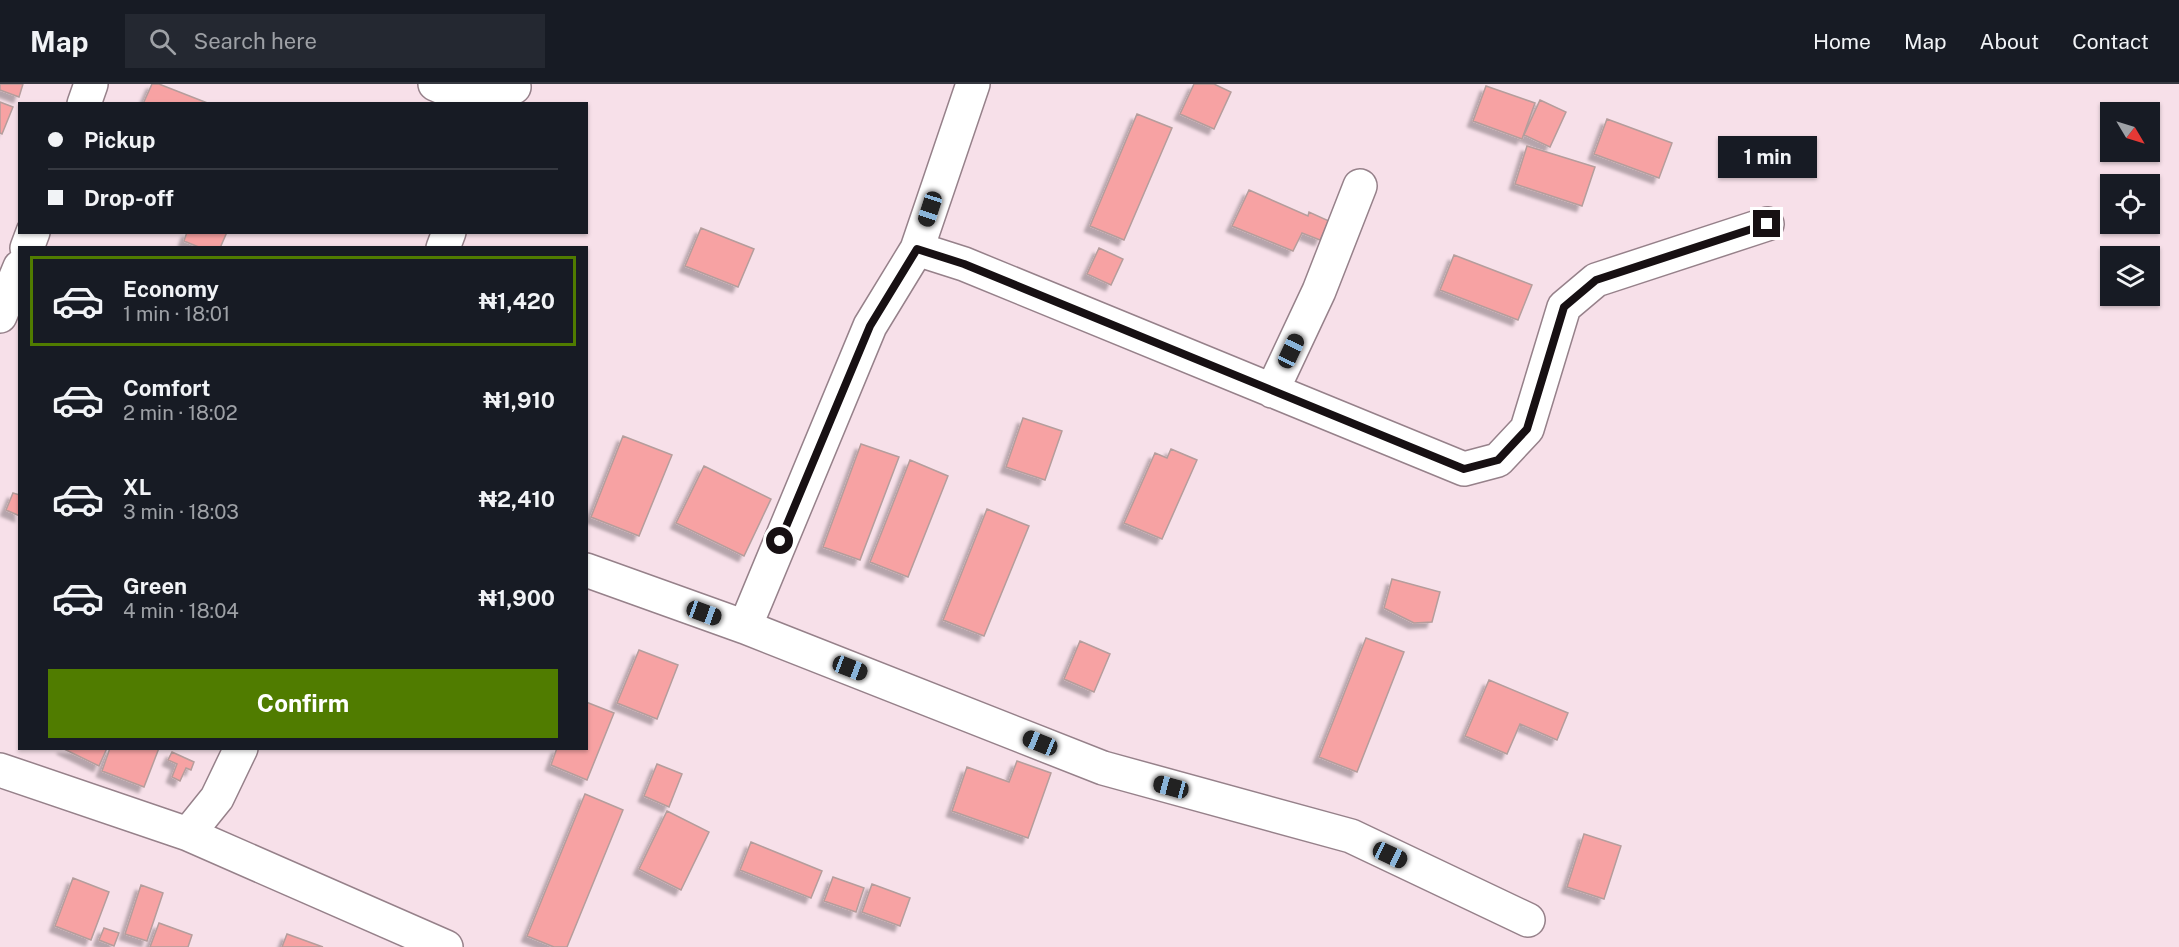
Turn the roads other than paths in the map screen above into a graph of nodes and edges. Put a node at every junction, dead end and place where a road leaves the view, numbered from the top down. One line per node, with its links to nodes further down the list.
1 (91, 84): 5 (street)
2 (435, 84): 4 (street)
3 (973, 84): 8 (street)
4 (512, 91)
5 (85, 102)
6 (1360, 186): 11 (street)
7 (1767, 224): 11 (street)
8 (917, 249): 11 (street); 13 (street)
9 (18, 272): 10 (street)
10 (0, 316)
11 (1272, 391)
12 (588, 571): 13 (street)
13 (745, 627): 17 (street)
14 (240, 750): 16 (street)
15 (0, 770): 16 (street)
16 (188, 834): 18 (street)
17 (1528, 920)
18 (446, 947)

